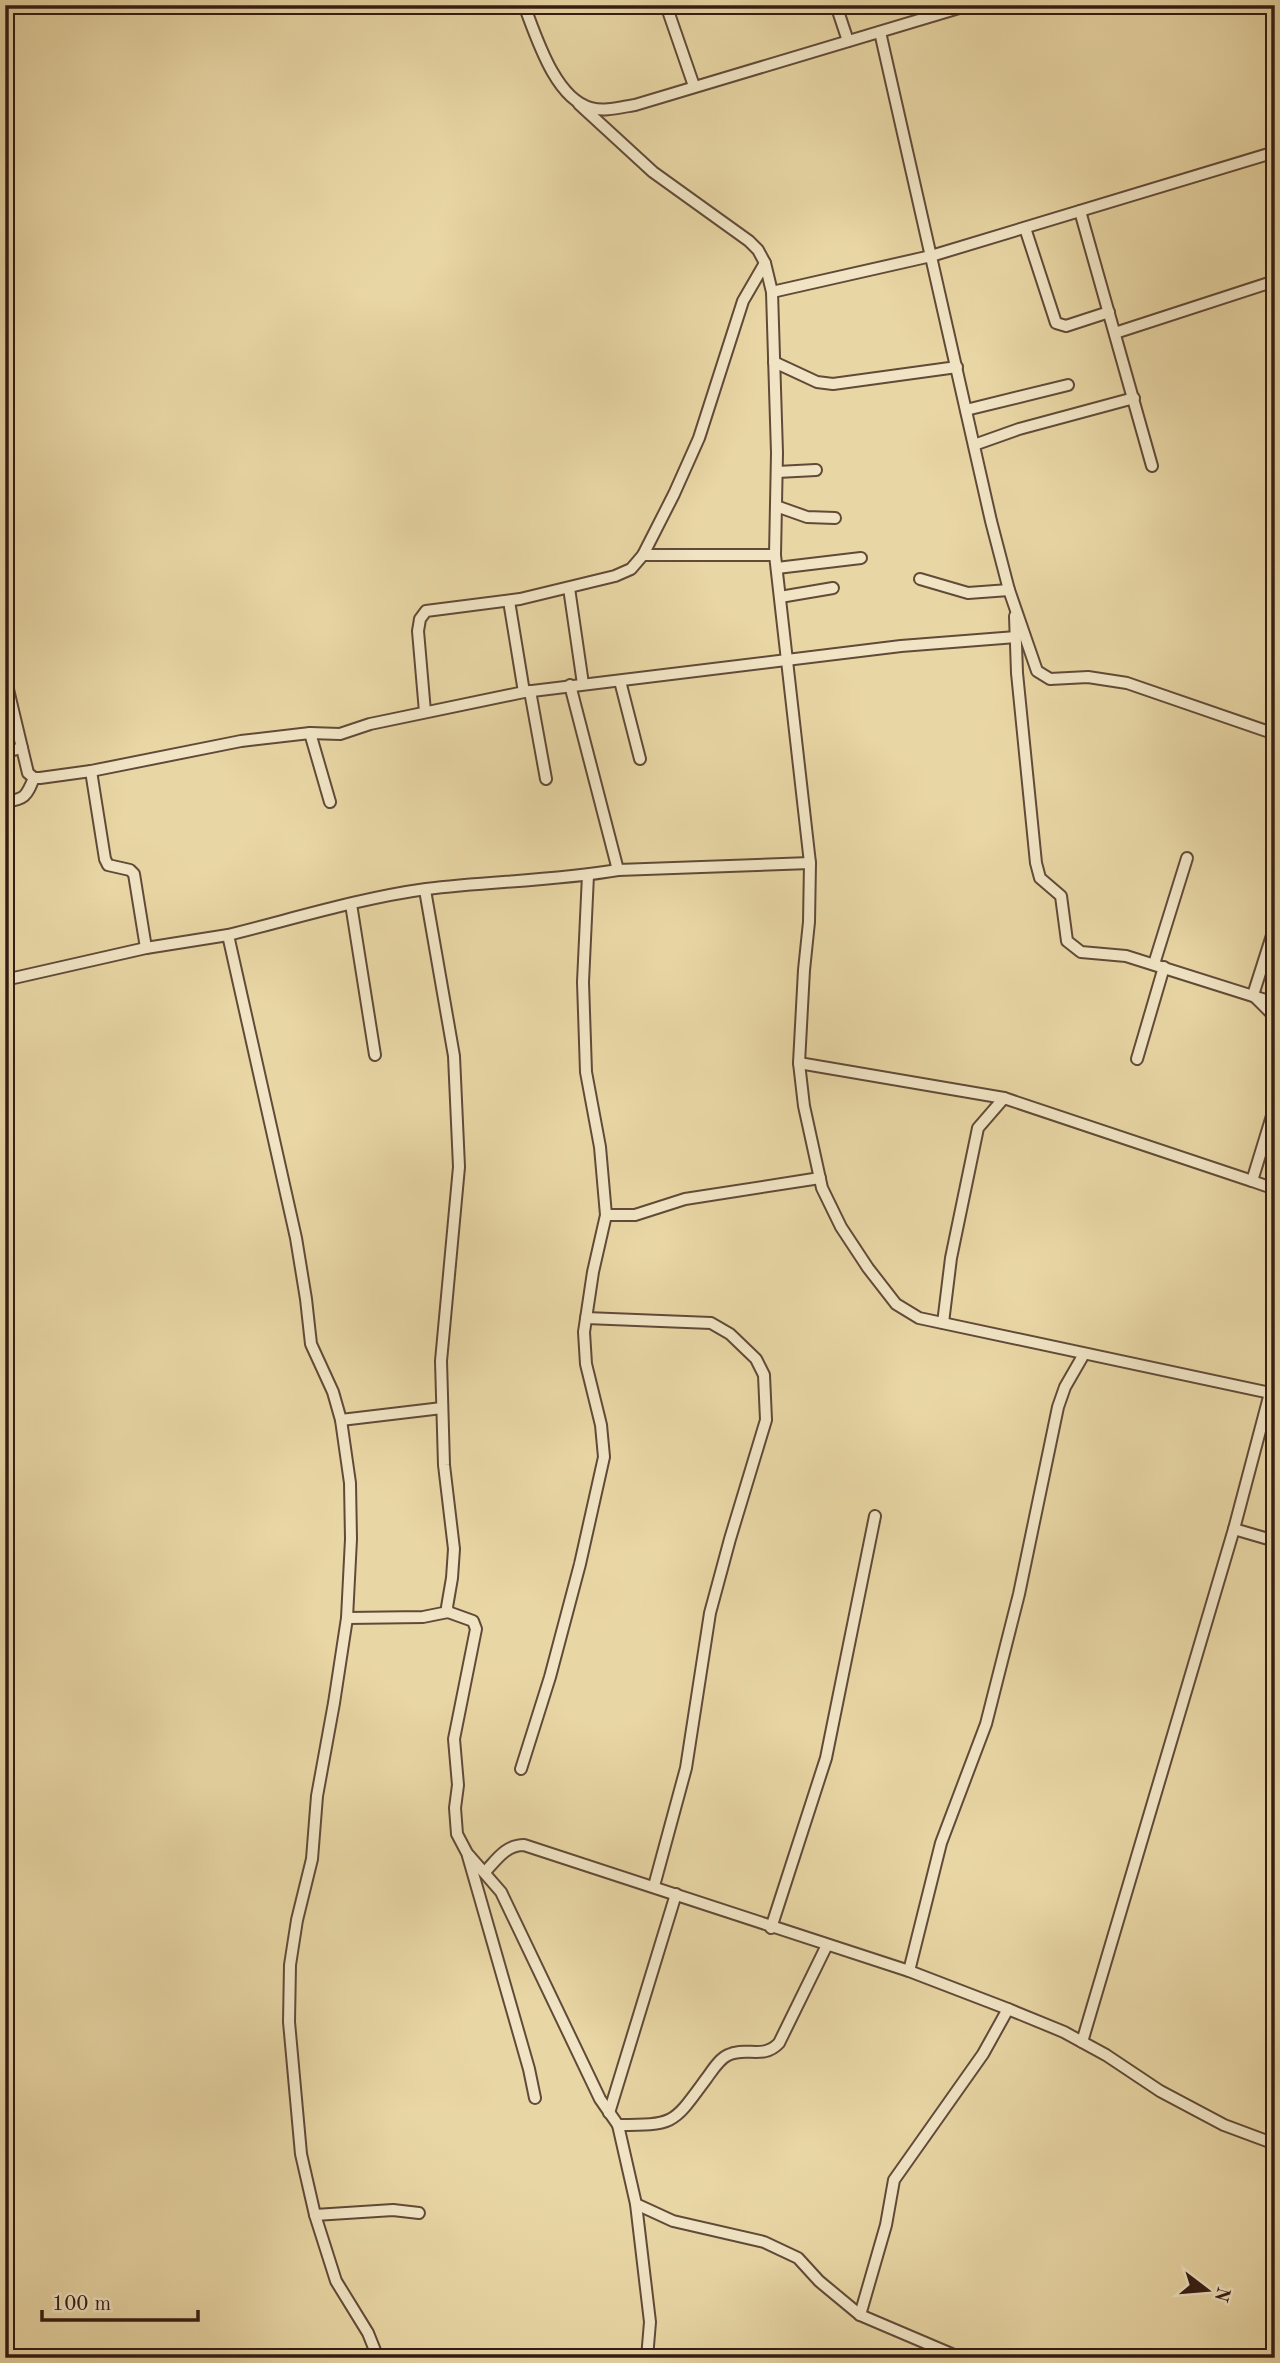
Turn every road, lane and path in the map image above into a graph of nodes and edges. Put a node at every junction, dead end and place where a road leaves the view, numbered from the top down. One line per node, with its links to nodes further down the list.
1 (666, 5): 7 (street)
2 (836, 5): 6 (street)
3 (969, 5): 5 (street)
4 (529, 7): 8 (street)
5 (880, 32): 6 (street); 12 (street)
6 (848, 41): 7 (street)
7 (694, 86): 8 (street)
8 (579, 104): 13 (street)
9 (1274, 154): 10 (street)
10 (1080, 211): 11 (street); 16 (street)
11 (1025, 228): 12 (street); 16 (street)
12 (931, 256): 15 (street); 19 (street)
13 (765, 263): 15 (street); 29 (street)
14 (1275, 281): 17 (street)
15 (772, 292): 18 (street)
16 (1109, 312): 17 (street)
17 (1115, 333): 21 (street)
18 (774, 362): 19 (street); 26 (street)
19 (957, 367): 22 (street)
20 (1068, 385): 22 (street)
21 (1134, 398): 23 (street); 24 (street)
22 (966, 410): 23 (street)
23 (974, 444): 36 (street)
24 (1152, 466)
25 (816, 470): 26 (street)
26 (776, 472): 27 (street)
27 (776, 506): 28 (street); 30 (street)
28 (835, 518)
29 (643, 555): 30 (street); 34 (street)
30 (775, 555): 32 (street)
31 (861, 558): 32 (street)
32 (777, 568): 37 (street)
33 (919, 579): 36 (street)
34 (569, 588): 38 (street); 44 (street)
35 (833, 588): 37 (street)
36 (1009, 590): 39 (street)
37 (780, 597): 41 (street)
38 (509, 601): 46 (street); 47 (street)
39 (1015, 610): 40 (street); 49 (street)
40 (1016, 636): 41 (street); 67 (street)
41 (787, 660): 43 (street); 59 (street)
42 (5, 677): 50 (street)
43 (620, 681): 44 (street); 52 (street)
44 (583, 684): 45 (street)
45 (570, 685): 46 (street); 60 (street)
46 (527, 692): 47 (street); 55 (street)
47 (425, 712): 48 (street)
48 (310, 733): 53 (street); 57 (street)
49 (1275, 734)
50 (22, 748): 51 (street); 54 (street)
51 (5, 752)
52 (640, 759)
53 (91, 771): 54 (street); 66 (street)
54 (34, 778): 56 (street)
55 (546, 779)
56 (5, 802)
57 (330, 802)
58 (1187, 858): 67 (street)
59 (810, 863): 60 (street); 74 (street)
60 (618, 870): 61 (street)
61 (588, 875): 62 (street); 80 (street)
62 (425, 890): 63 (street); 85 (street)
63 (351, 904): 65 (street); 72 (street)
64 (1275, 926): 69 (street)
65 (228, 935): 66 (street); 86 (street)
66 (146, 948): 68 (street)
67 (1159, 966): 69 (street); 73 (street)
68 (5, 980)
69 (1253, 995): 70 (street); 71 (street)
70 (1275, 1003)
71 (1275, 1017)
72 (375, 1055)
73 (1137, 1059)
74 (799, 1063): 75 (street); 77 (street)
75 (1004, 1098): 78 (street); 82 (street)
76 (1275, 1106): 78 (street)
77 (820, 1178): 80 (street); 82 (street)
78 (1252, 1181): 79 (street)
79 (1275, 1189)
80 (606, 1215): 81 (street)
81 (586, 1318): 92 (street); 95 (street)
82 (943, 1323): 83 (street)
83 (1084, 1354): 84 (street); 99 (street)
84 (1272, 1393): 88 (street)
85 (442, 1408): 86 (street); 90 (street)
86 (341, 1420): 91 (street)
87 (875, 1516): 97 (street)
88 (1234, 1530): 89 (street); 101 (street)
89 (1275, 1541)
90 (448, 1612): 91 (street); 93 (street)
91 (347, 1618): 108 (street)
92 (521, 1769)
93 (467, 1853): 94 (street); 102 (street)
94 (485, 1872): 95 (street); 103 (street)
95 (654, 1886): 96 (street)
96 (676, 1894): 97 (street); 103 (street)
97 (771, 1928): 98 (street)
98 (827, 1945): 99 (street); 104 (street)
99 (909, 1971): 100 (street)
100 (1008, 2009): 101 (street); 109 (street)
101 (1082, 2042): 105 (street)
102 (535, 2098)
103 (609, 2113): 104 (street)
104 (618, 2124): 106 (street)
105 (1275, 2144)
106 (636, 2204): 109 (street); 111 (street)
107 (419, 2213): 108 (street)
108 (314, 2215): 110 (street)
109 (860, 2315): 112 (street)
110 (378, 2358)
111 (648, 2358)
112 (961, 2358)

